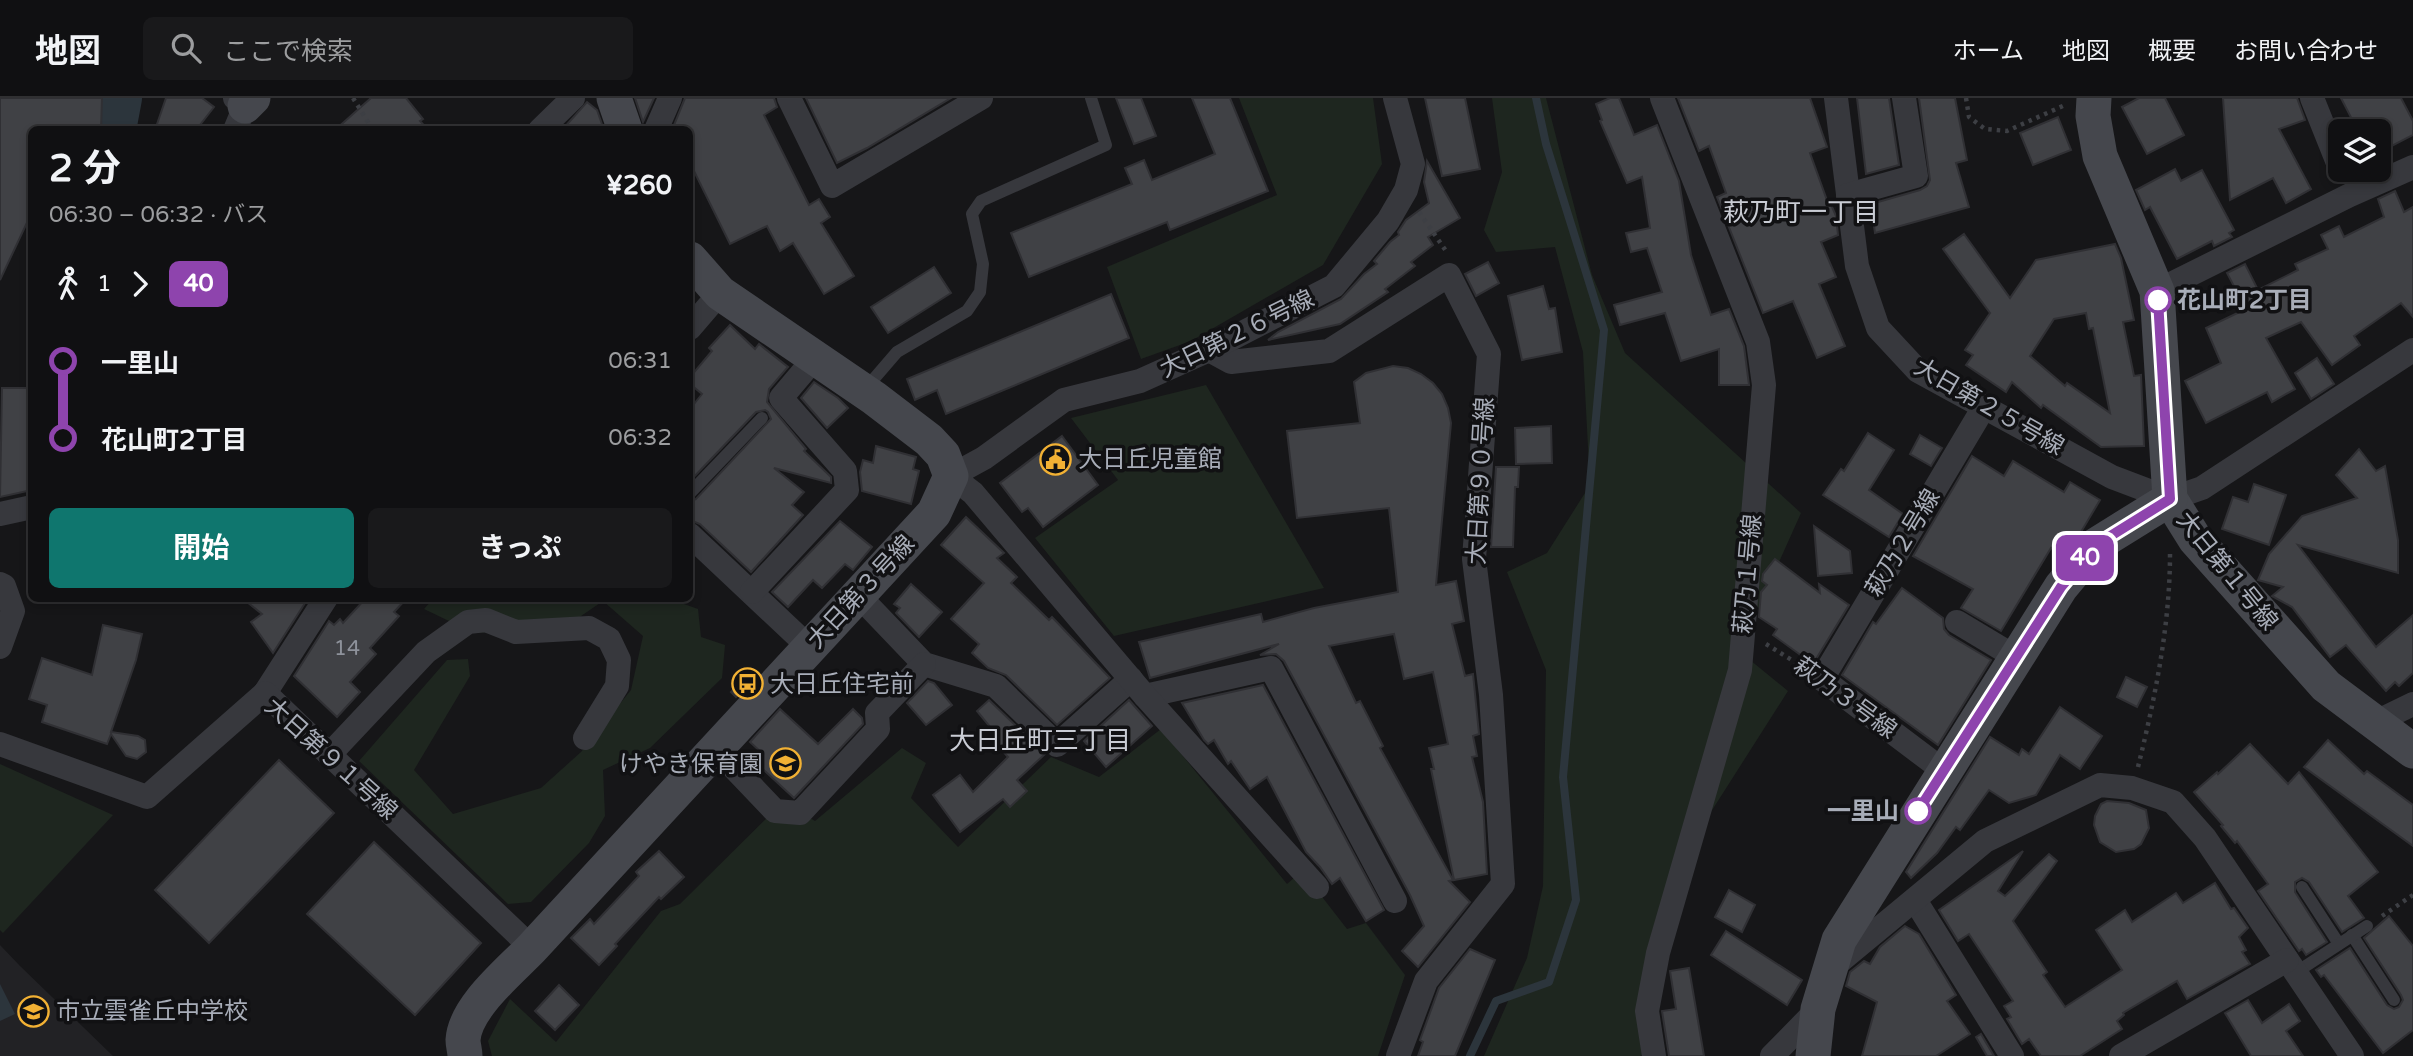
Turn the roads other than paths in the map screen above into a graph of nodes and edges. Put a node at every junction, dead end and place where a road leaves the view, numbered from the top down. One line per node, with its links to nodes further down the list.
1 (573, 98): 13 (street)
2 (614, 98): 14 (street)
3 (670, 98): 15 (street)
4 (789, 98): 5 (street)
5 (981, 98)
6 (1091, 98): 28 (lane)
7 (1395, 98): 25 (street, 大日第２６号線)
8 (1662, 98): 71 (street, 萩乃１号線)
9 (1836, 98): 19 (street, 大日第２５号線)
10 (1904, 98): 19 (street)
11 (2312, 98): 16 (street)
12 (2082, 101): 22 (street, 大日第１号線)
13 (544, 126)
14 (624, 126)
15 (658, 126)
16 (2328, 139)
17 (2413, 167): 20 (street)
18 (2345, 182): 20 (street)
19 (1848, 195): 29 (street, 大日第２５号線)
20 (2350, 195): 22 (street)
21 (693, 263): 23 (street)
22 (2157, 291): 33 (street, 大日第１号線)
23 (719, 293): 24 (street); 27 (street)
24 (693, 324)
25 (1209, 349): 31 (street, 大日第２６号線); 70 (street, 大日第９０号線)
26 (2413, 350): 33 (street)
27 (814, 359): 28 (street); 38 (street)
28 (863, 391): 31 (street)
29 (1984, 407): 33 (street, 大日第２５号線); 46 (street, 萩乃２号線)
30 (762, 418): 32 (lane)
31 (951, 476): 39 (street, 大日第３号線); 47 (street)
32 (693, 490)
33 (2170, 499): 44 (street); 50 (street, 大日第１号線)
34 (28, 508): 35 (street)
35 (0, 513)
36 (693, 538): 38 (street)
37 (0, 584): 42 (street)
38 (752, 592): 43 (street)
39 (858, 595): 43 (street, 大日第３号線); 45 (street)
40 (323, 602): 48 (street)
41 (1957, 622): 44 (street)
42 (0, 646)
43 (809, 647): 53 (street, 大日第３号線)
44 (2017, 658): 56 (street)
45 (924, 664): 47 (street); 53 (street)
46 (1822, 678): 56 (street, 萩乃３号線)
47 (1138, 688): 57 (street); 60 (street)
48 (265, 693): 52 (street, 大日第９１号線); 55 (street, 大日第９１号線)
49 (2413, 704): 50 (street)
50 (2376, 722): 54 (street, 大日第１号線)
51 (585, 738): 55 (street)
52 (0, 744)
53 (716, 749): 64 (street, 大日第３号線)
54 (2413, 751)
55 (329, 755): 64 (street, 大日第９１号線)
56 (1944, 771): 66 (street)
57 (1317, 887)
58 (2302, 887): 63 (lane)
59 (1915, 900): 65 (street); 66 (street); 74 (street)
60 (1395, 901)
61 (2367, 926): 62 (lane)
62 (2351, 935): 63 (lane); 67 (lane)
63 (2339, 944): 65 (lane)
64 (532, 948): 69 (street, 大日第３号線)
65 (2291, 966): 75 (street); 76 (street)
66 (1828, 972): 68 (street)
67 (2394, 1000)
68 (1818, 1009): 72 (street); 73 (street)
69 (465, 1056)
70 (1398, 1056)
71 (1654, 1056)
72 (1772, 1056)
73 (1813, 1056)
74 (2012, 1056)
75 (2121, 1056)
76 (2351, 1056)

